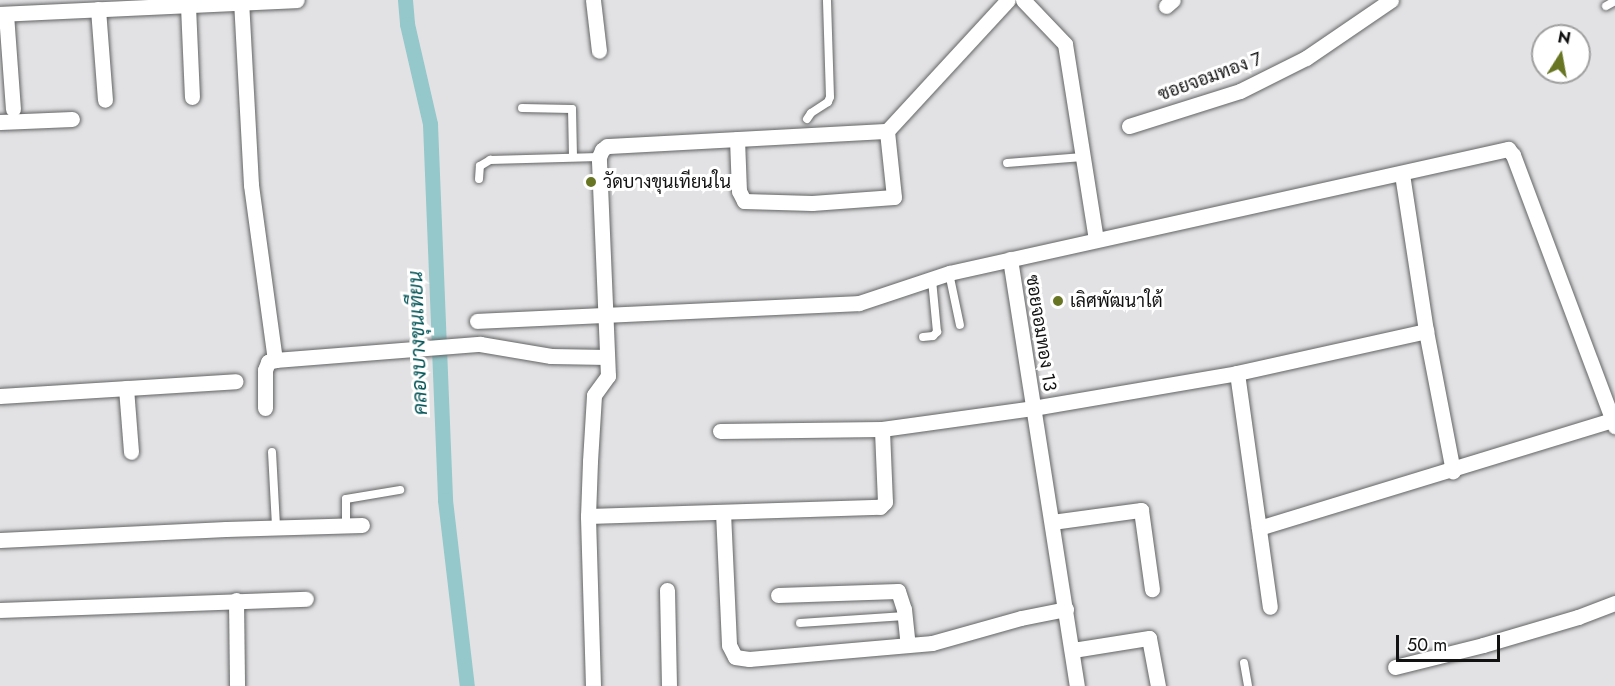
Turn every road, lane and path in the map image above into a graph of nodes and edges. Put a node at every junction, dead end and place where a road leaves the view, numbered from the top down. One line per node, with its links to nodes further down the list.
1 (297, 0): 8 (street)
2 (593, 0): 13 (street)
3 (827, 0): 21 (lane)
4 (1008, 0): 22 (street)
5 (1023, 0): 26 (street)
6 (1391, 0): 20 (street, ซอยจอมทอง 7)
7 (1615, 1): 10 (lane)
8 (241, 2): 9 (street); 40 (street)
9 (188, 6): 11 (street); 14 (street)
10 (1606, 6)
11 (98, 9): 12 (street); 15 (street)
12 (3, 14): 17 (street)
13 (599, 51)
14 (192, 97)
15 (105, 100)
16 (522, 108): 24 (lane)
17 (13, 109)
18 (72, 119): 19 (street)
19 (0, 122)
20 (1129, 126)
21 (807, 128): 22 (street); 23 (street)
22 (887, 130): 23 (street)
23 (737, 139): 25 (street)
24 (573, 156): 25 (lane); 29 (lane)
25 (599, 157): 34 (street)
26 (1083, 157): 27 (lane); 30 (street)
27 (1007, 163)
28 (1402, 174): 30 (street, ซอยจอมทอง 13); 37 (street); 47 (street, ซอยจอมทอง 13)
29 (479, 178)
30 (1096, 240): 31 (street, ซอยจอมทอง 13)
31 (1010, 259): 32 (street); 46 (street, ซอยจอมทอง 13)
32 (949, 273): 33 (street); 36 (lane)
33 (932, 280): 34 (street); 38 (lane)
34 (605, 314): 35 (street); 39 (street)
35 (477, 321)
36 (960, 325)
37 (1426, 331): 41 (street); 52 (street)
38 (923, 337)
39 (608, 357): 40 (street); 55 (street)
40 (275, 360): 45 (street)
41 (1237, 373): 46 (street); 60 (street)
42 (236, 381): 43 (street)
43 (126, 387): 44 (street); 50 (street)
44 (0, 396)
45 (266, 408)
46 (1033, 408): 48 (street); 56 (street, ซอยจอมทอง 13)
47 (1614, 422): 52 (street)
48 (882, 429): 49 (street); 54 (street)
49 (720, 431)
50 (130, 452)
51 (272, 452): 59 (lane)
52 (1453, 471): 60 (street)
53 (400, 490): 58 (lane)
54 (723, 512): 55 (street); 73 (street)
55 (588, 516): 78 (street)
56 (1052, 522): 62 (street); 69 (street, ซอยจอมทอง 13)
57 (362, 525): 58 (street)
58 (346, 526): 59 (street)
59 (276, 527): 61 (street)
60 (1259, 528): 68 (street)
61 (0, 540)
62 (1152, 589)
63 (667, 590): 79 (street)
64 (778, 595): 71 (street)
65 (306, 599): 66 (street)
66 (236, 600): 70 (street); 77 (street)
67 (1615, 603): 76 (street)
68 (1270, 607)
69 (1066, 609): 73 (street); 74 (street, ซอยจอมทอง 13)
70 (0, 610)
71 (905, 616): 72 (lane); 73 (street)
72 (800, 623)
73 (908, 645)
74 (1073, 650): 80 (street, ซอยจอมทอง 13); 81 (street)
75 (1244, 663): 82 (lane)
76 (1395, 667)
77 (237, 686)
78 (593, 686)
79 (669, 686)
80 (1077, 686)
81 (1158, 686)
82 (1248, 686)

